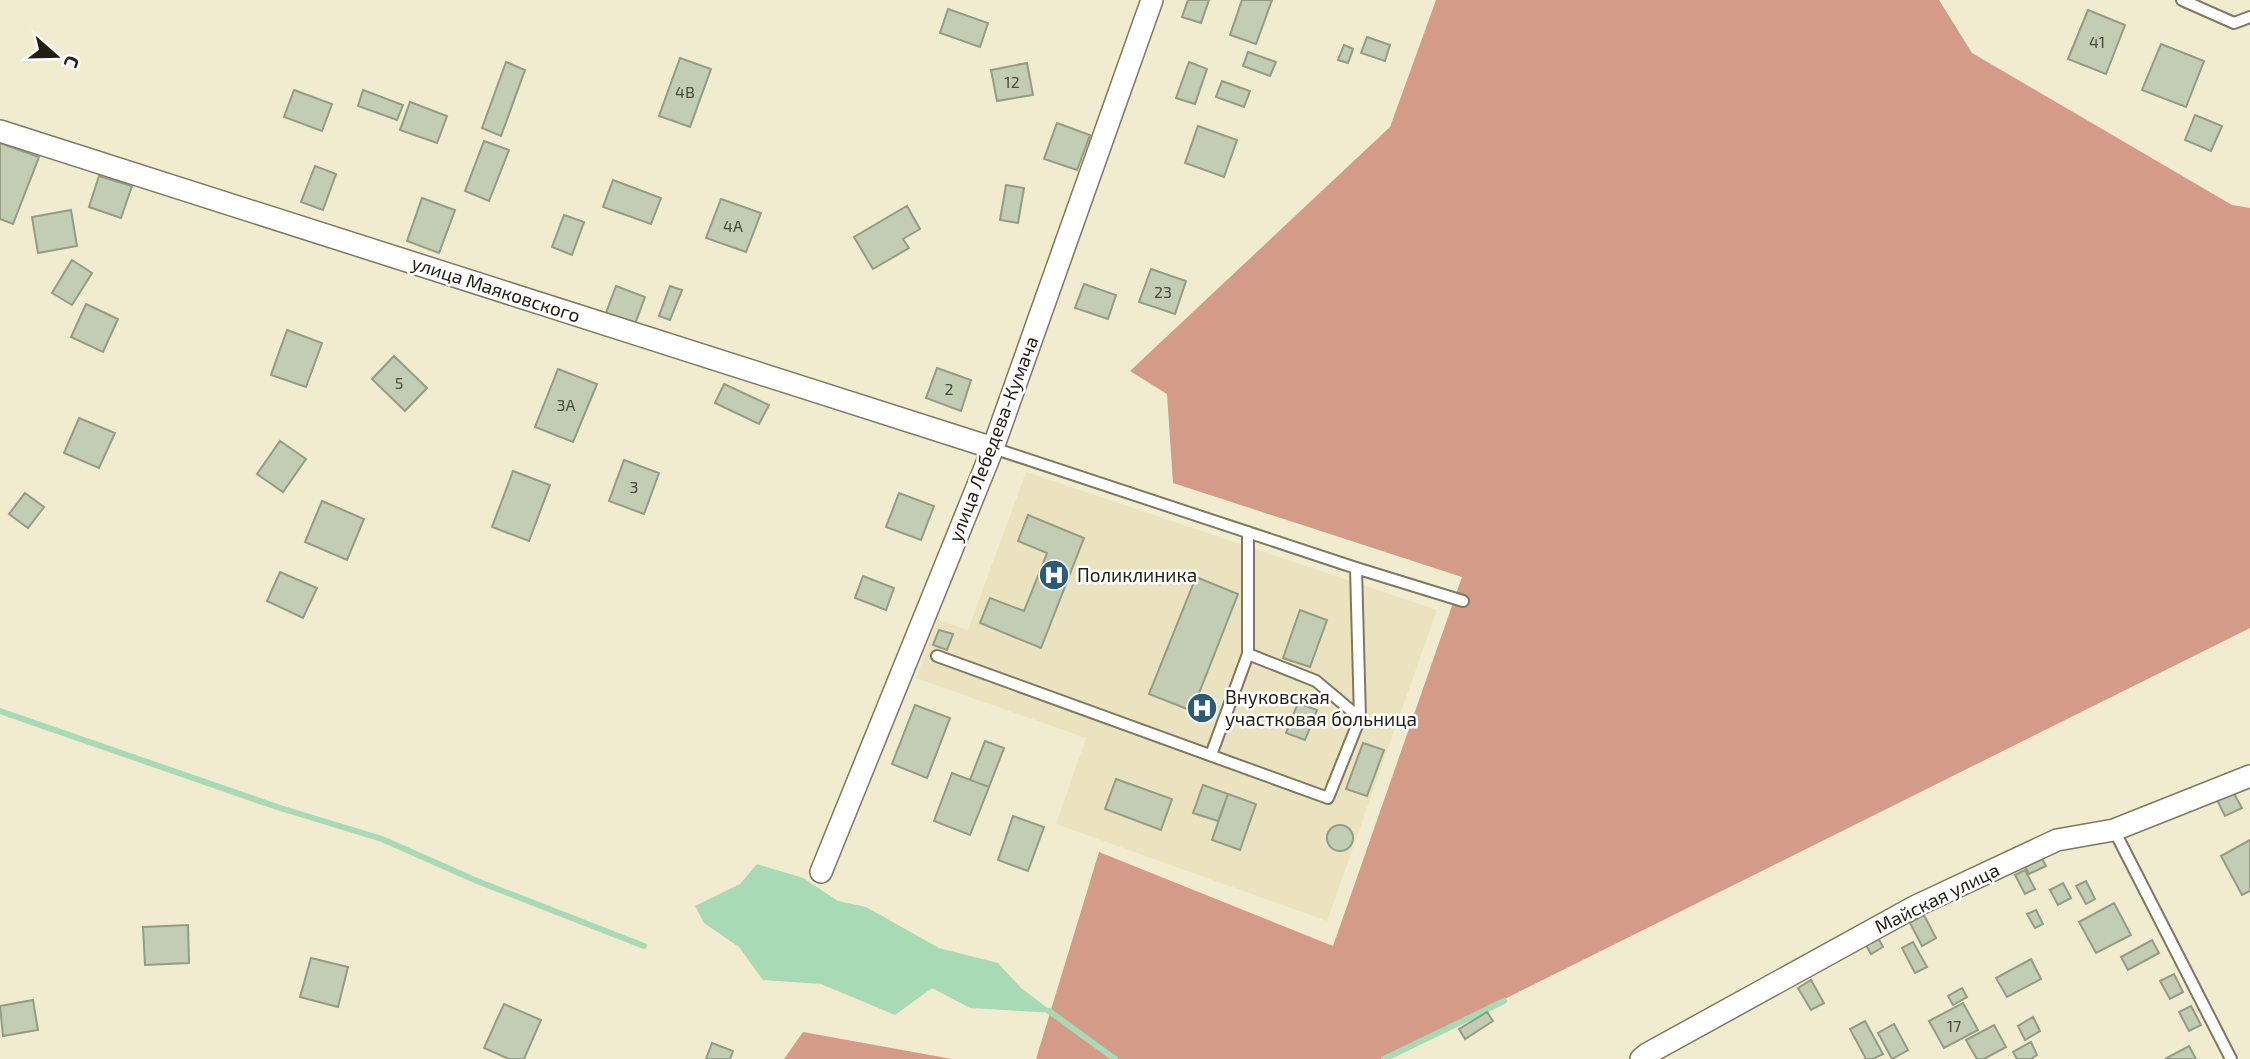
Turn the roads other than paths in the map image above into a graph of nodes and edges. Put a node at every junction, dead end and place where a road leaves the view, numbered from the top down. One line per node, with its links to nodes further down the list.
1 (1152, 0): 5 (street, улица Лебедева-Кумача)
2 (2182, 0): 3 (lane)
3 (2250, 17)
4 (0, 131): 5 (street, улица Маяковского)
5 (992, 448): 6 (lane); 15 (street, улица Лебедева-Кумача)
6 (1248, 532): 7 (lane); 9 (lane)
7 (1356, 568): 8 (lane); 11 (lane)
8 (1463, 601)
9 (1248, 654): 11 (lane); 12 (lane)
10 (937, 656): 12 (lane)
11 (1360, 718): 12 (lane)
12 (1211, 755)
13 (2250, 776): 14 (street, Майская улица)
14 (2114, 830): 16 (street, Майская улица); 17 (lane)
15 (821, 872)
16 (1641, 1059)
17 (2231, 1059)

